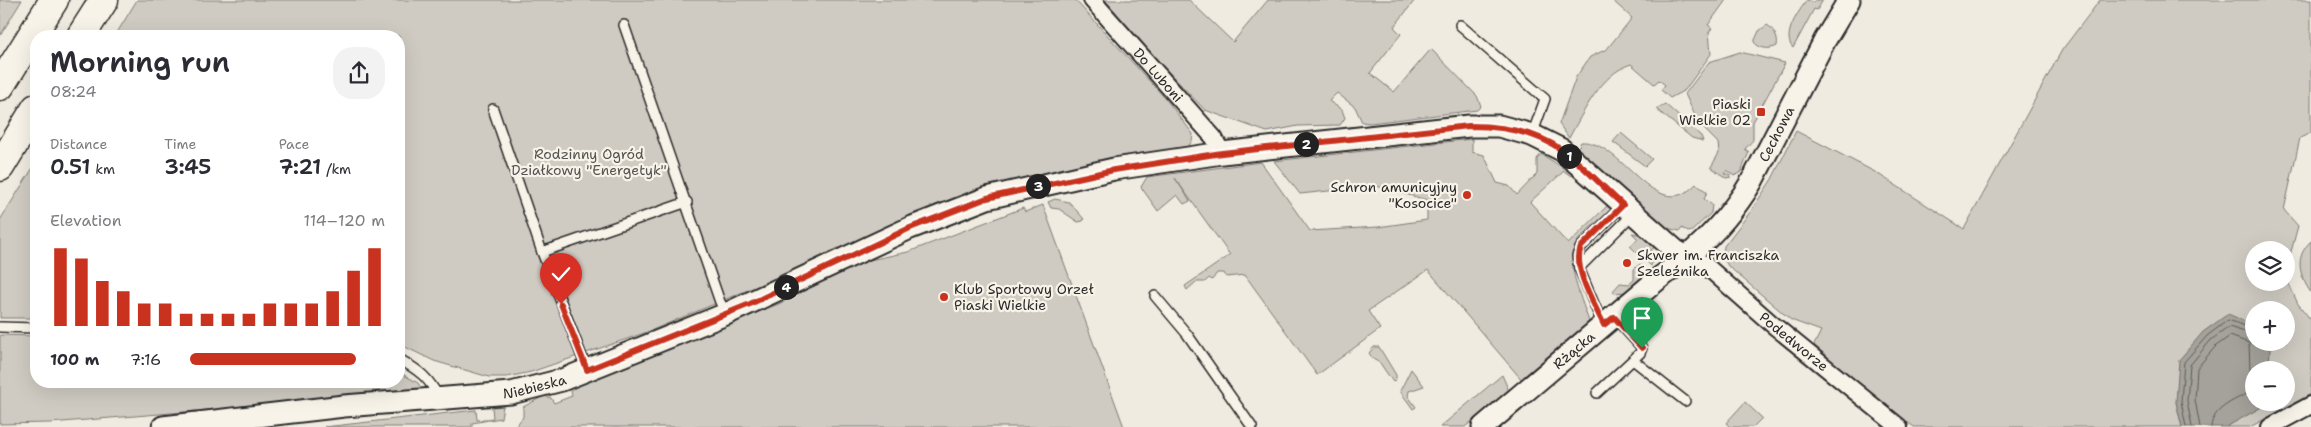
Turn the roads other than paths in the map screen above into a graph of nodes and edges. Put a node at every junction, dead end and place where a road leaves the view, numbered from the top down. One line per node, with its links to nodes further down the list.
1 (54, 0): 7 (highway)
2 (104, 0): 8 (highway)
3 (1092, 0): 14 (street, Do Luboni)
4 (1849, 0): 19 (street, Cechowa)
5 (624, 24): 16 (lane)
6 (1460, 25): 13 (lane)
7 (35, 30)
8 (85, 30)
9 (30, 38): 10 (highway)
10 (0, 86)
11 (493, 110): 18 (lane)
12 (30, 118): 15 (highway)
13 (1532, 135): 14 (street, Niebieska); 17 (street, Niebieska)
14 (1222, 153): 22 (street, Niebieska)
15 (0, 167)
16 (686, 202): 18 (lane); 22 (lane)
17 (1628, 209): 19 (street, Niebieska); 20 (lane); 20 (lane)
18 (542, 252): 28 (lane)
19 (1689, 258): 23 (street, Rżącka); 33 (street, Podedworze)
20 (1579, 268): 23 (lane)
21 (1155, 296): 35 (lane)
22 (726, 314): 28 (street, Niebieska)
23 (1609, 321): 26 (lane); 36 (street, Rżącka)
24 (0, 327): 25 (lane)
25 (30, 328)
26 (1633, 360): 29 (lane); 31 (lane)
27 (405, 362): 30 (lane)
28 (587, 370): 30 (street, Niebieska)
29 (1597, 393)
30 (440, 399): 34 (street, Niebieska)
31 (1685, 401)
32 (2311, 404): 37 (street)
33 (1890, 424)
34 (163, 427)
35 (1252, 427)
36 (1483, 427)
37 (2270, 427)

